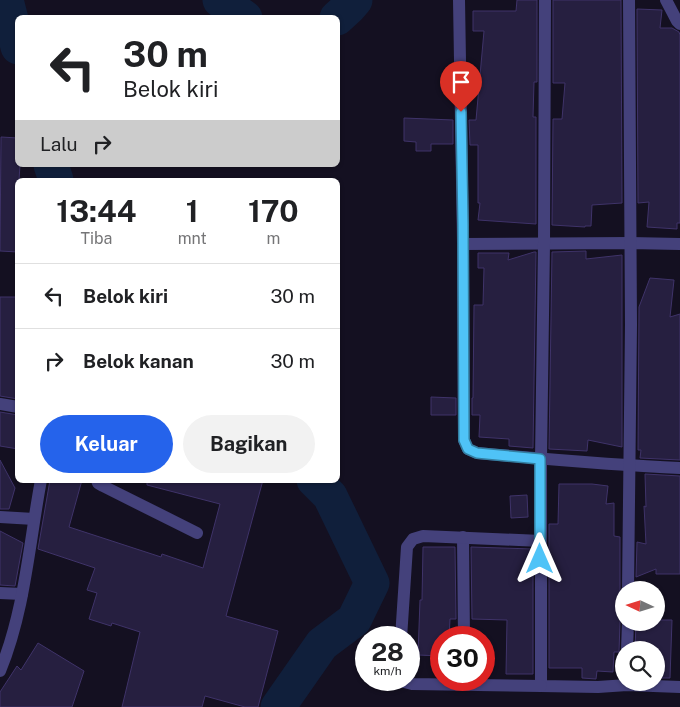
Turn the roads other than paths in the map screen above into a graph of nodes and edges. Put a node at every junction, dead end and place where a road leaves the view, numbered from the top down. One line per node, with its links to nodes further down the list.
1 (459, 0): 7 (street)
2 (545, 0): 8 (street)
3 (629, 0): 6 (street)
4 (666, 0): 5 (street)
5 (680, 24)
6 (630, 243): 8 (street); 9 (street); 13 (street)
7 (463, 244): 8 (street); 12 (street)
8 (544, 244): 12 (street)
9 (680, 244)
10 (0, 404): 11 (street)
11 (15, 406)
12 (540, 459): 13 (street); 21 (street)
13 (628, 466): 14 (street); 22 (street)
14 (680, 468)
15 (40, 483): 18 (street)
16 (98, 483): 19 (street)
17 (0, 517): 18 (street)
18 (34, 520): 24 (street)
19 (197, 533)
20 (463, 537): 21 (street); 25 (street); 26 (street)
21 (541, 540): 30 (street)
22 (628, 581)
23 (0, 593): 24 (street)
24 (22, 594): 27 (street)
25 (402, 626)
26 (464, 626)
27 (0, 671)
28 (495, 684): 30 (street)
29 (615, 685): 30 (street)
30 (541, 686)
31 (665, 686): 32 (street)
32 (680, 687)

